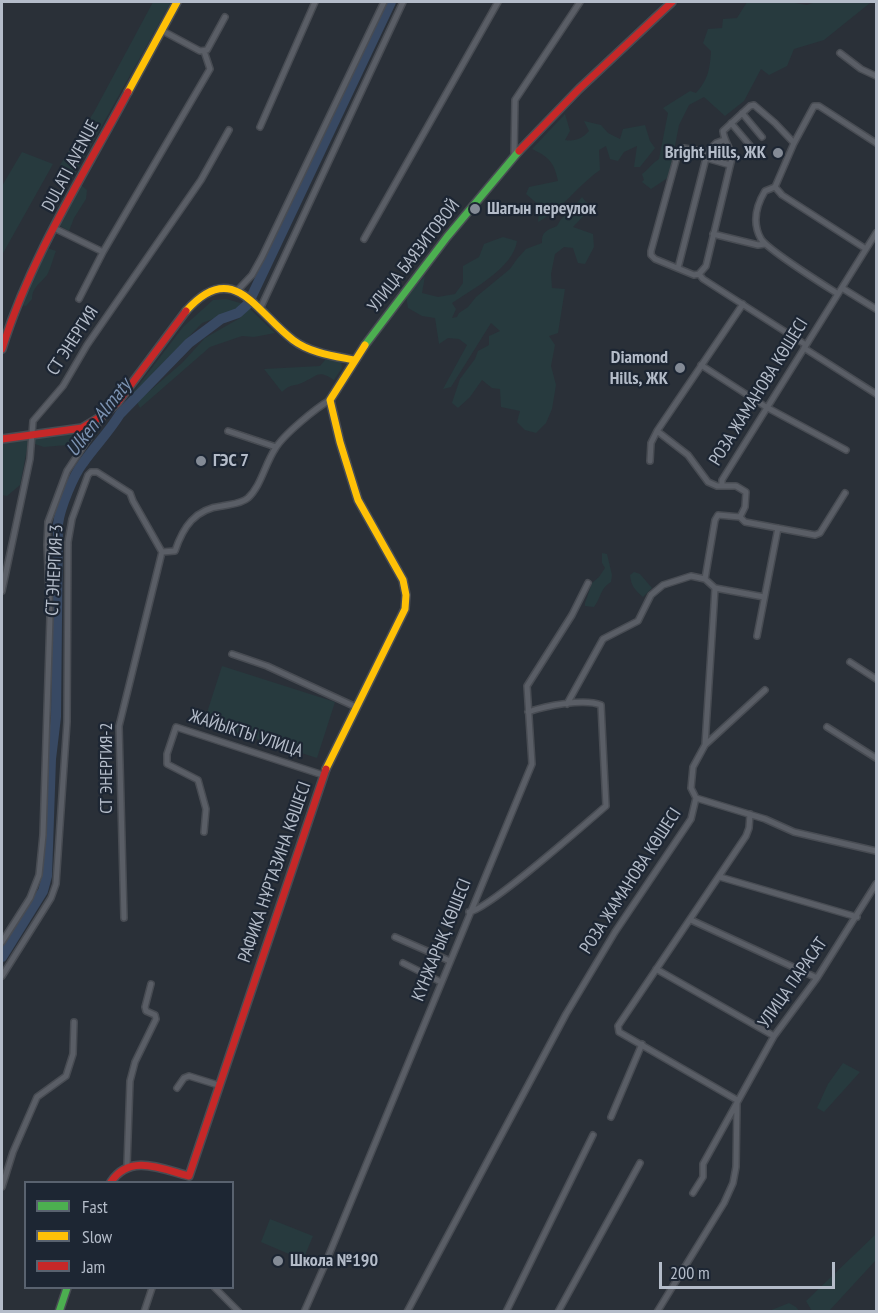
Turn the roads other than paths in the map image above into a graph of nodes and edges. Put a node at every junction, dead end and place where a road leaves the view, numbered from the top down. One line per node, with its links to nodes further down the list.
1 (177, 2): 9 (street, DULATI AVENUE)
2 (315, 2): 15 (street)
3 (384, 2): 35 (street)
4 (403, 2): 39 (street)
5 (498, 2): 28 (street)
6 (580, 2): 22 (street)
7 (672, 2): 22 (street, УЛИЦА БАЯЗИТОВОЙ)
8 (225, 17): 10 (street)
9 (161, 30): 10 (street); 25 (street, DULATI AVENUE)
10 (204, 51): 31 (street)
11 (840, 53): 12 (street)
12 (876, 76)
13 (742, 113): 14 (street); 17 (street); 20 (street)
14 (731, 123): 18 (street); 21 (street)
15 (260, 127)
16 (229, 130): 51 (street, СТ ЭНЕРГИЯ)
17 (762, 137)
18 (724, 140): 23 (street); 32 (street)
19 (876, 142): 20 (street)
20 (794, 144): 24 (street)
21 (753, 150)
22 (514, 156): 43 (street, УЛИЦА БАЯЗИТОВОЙ)
23 (730, 165): 27 (street); 32 (street)
24 (776, 187): 29 (street); 30 (street)
25 (54, 228): 31 (street); 42 (street, DULATI AVENUE)
26 (876, 233): 30 (street, РОЗА ЖАМАНОВА КӨШЕСІ)
27 (713, 234): 29 (street); 33 (street)
28 (364, 239)
29 (765, 244): 36 (street)
30 (867, 249): 34 (street, РОЗА ЖАМАНОВА КӨШЕСІ)
31 (103, 252): 37 (street)
32 (678, 268): 33 (street)
33 (699, 274): 38 (street)
34 (842, 288): 36 (street, РОЗА ЖАМАНОВА КӨШЕСІ); 40 (street)
35 (236, 292): 39 (street); 48 (street)
36 (838, 294): 41 (street, РОЗА ЖАМАНОВА КӨШЕСІ)
37 (79, 299)
38 (743, 304): 41 (street); 44 (street)
39 (257, 307): 43 (street)
40 (876, 309)
41 (805, 347): 45 (street); 47 (street, РОЗА ЖАМАНОВА КӨШЕСІ)
42 (2, 350)
43 (354, 360): 46 (street, УЛИЦА БАЯЗИТОВОЙ)
44 (701, 366): 47 (street); 50 (street)
45 (876, 394)
46 (330, 400): 53 (street); 72 (street, РАФИКА НҰРТАЗИНА КӨШЕСІ)
47 (766, 407): 54 (street); 56 (street, РОЗА ЖАМАНОВА КӨШЕСІ)
48 (105, 414): 51 (street); 89 (street)
49 (228, 430): 53 (street)
50 (657, 431): 55 (street); 56 (street)
51 (33, 436): 52 (street); 64 (street, СТ ЭНЕРГИЯ)
52 (2, 439)
53 (276, 447): 60 (street)
54 (846, 450)
55 (650, 461)
56 (722, 485): 58 (street, РОЗА ЖАМАНОВА КӨШЕСІ)
57 (845, 493): 59 (street)
58 (740, 517): 59 (street); 61 (street)
59 (778, 528): 65 (street)
60 (162, 552): 86 (street, СТ ЭНЕРГИЯ-2); 93 (street, СТ ЭНЕРГИЯ-3)
61 (705, 579): 63 (street); 71 (street)
62 (588, 583): 73 (street, КҮНЖАРЫҚ КӨШЕСІ)
63 (715, 588): 65 (street); 75 (street, РОЗА ЖАМАНОВА КӨШЕСІ)
64 (2, 591)
65 (764, 597): 66 (street)
66 (757, 636)
67 (232, 654): 72 (street)
68 (850, 662): 69 (street)
69 (876, 679)
70 (765, 690): 75 (street)
71 (567, 704): 73 (street); 84 (street)
72 (356, 707): 77 (street, РАФИКА НҰРТАЗИНА КӨШЕСІ)
73 (528, 712): 84 (street, КҮНЖАРЫҚ КӨШЕСІ)
74 (827, 727): 76 (street)
75 (705, 746): 78 (street, РОЗА ЖАМАНОВА КӨШЕСІ)
76 (876, 758)
77 (323, 775): 80 (street, ЖАЙЫКТЫ УЛИЦА); 100 (street, РАФИКА НҰРТАЗИНА КӨШЕСІ)
78 (696, 798): 79 (street); 118 (street, РОЗА ЖАМАНОВА КӨШЕСІ)
79 (750, 814): 81 (street); 82 (street)
80 (204, 832)
81 (876, 851)
82 (720, 877): 85 (street); 87 (street)
83 (876, 884): 85 (street, УЛИЦА ПАРАСАТ)
84 (470, 912): 90 (street, КҮНЖАРЫҚ КӨШЕСІ)
85 (857, 917): 94 (street, УЛИЦА ПАРАСАТ)
86 (124, 918)
87 (691, 920): 92 (street); 94 (street)
88 (395, 937): 90 (street)
89 (2, 942)
90 (450, 961): 95 (street, КҮНЖАРЫҚ КӨШЕСІ)
91 (403, 963): 95 (street)
92 (656, 969): 98 (street); 99 (street)
93 (2, 976)
94 (817, 978): 98 (street, УЛИЦА ПАРАСАТ)
95 (441, 982): 117 (street, КҮНЖАРЫҚ КӨШЕСІ)
96 (151, 984): 106 (street)
97 (74, 1022): 109 (street)
98 (774, 1036): 102 (street, УЛИЦА ПАРАСАТ)
99 (642, 1044): 102 (street); 103 (street)
100 (218, 1085): 101 (street); 107 (street, РАФИКА НҰРТАЗИНА КӨШЕСІ)
101 (177, 1088)
102 (737, 1100): 110 (street, УЛИЦА ПАРАСАТ); 121 (street)
103 (611, 1117)
104 (593, 1135): 119 (street)
105 (640, 1163): 120 (street)
106 (127, 1165): 107 (street); 108 (street)
107 (188, 1179)
108 (111, 1181)
109 (2, 1187)
110 (693, 1192)
111 (66, 1289): 114 (street)
112 (151, 1289): 115 (street)
113 (217, 1289): 116 (street)
114 (59, 1311)
115 (144, 1311)
116 (239, 1311)
117 (303, 1311)
118 (407, 1311)
119 (506, 1311)
120 (558, 1311)
121 (657, 1311)

